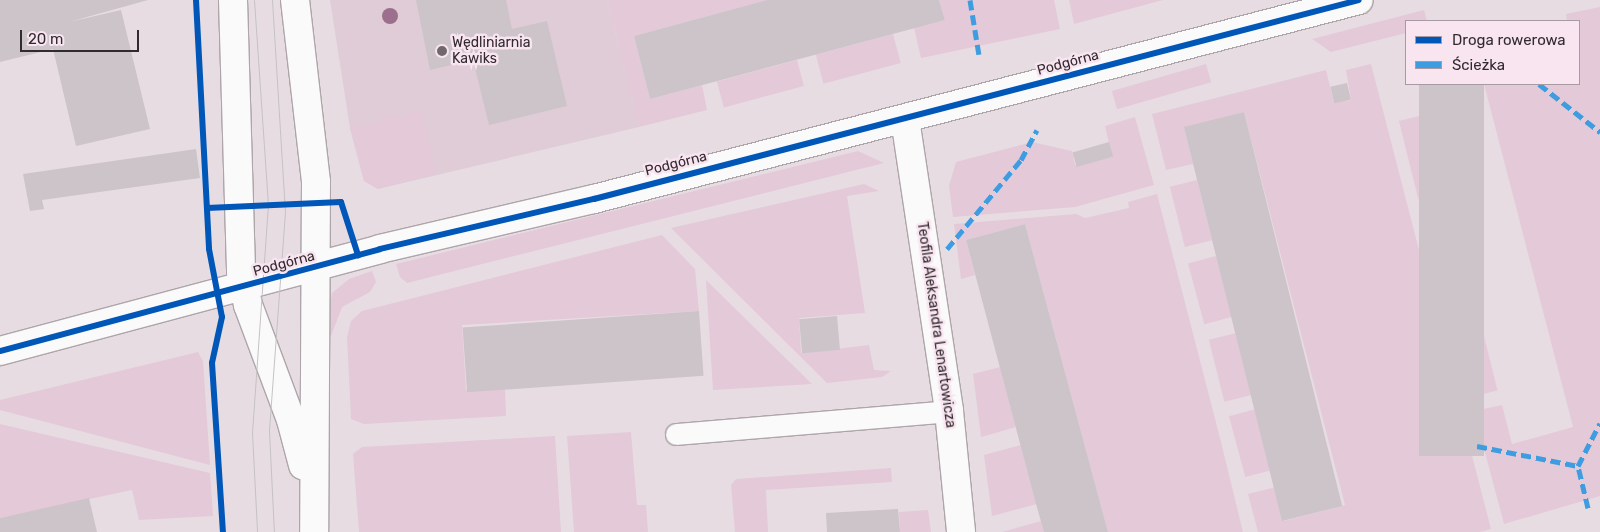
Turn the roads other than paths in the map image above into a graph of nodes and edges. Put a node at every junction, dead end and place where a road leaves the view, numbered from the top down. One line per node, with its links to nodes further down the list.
1 (234, 0): 6 (street)
2 (295, 0): 5 (street)
3 (1359, 0): 4 (street, Podgórna)
4 (905, 119): 5 (street, Podgórna); 8 (street, Teofila Aleksandra Lenartowicza)
5 (314, 268): 6 (street, Podgórna); 10 (street)
6 (244, 287): 7 (street, Podgórna); 10 (street)
7 (0, 351)
8 (948, 411): 9 (lane); 12 (street, Teofila Aleksandra Lenartowicza)
9 (676, 434)
10 (312, 500): 11 (street)
11 (314, 532)
12 (962, 532)

